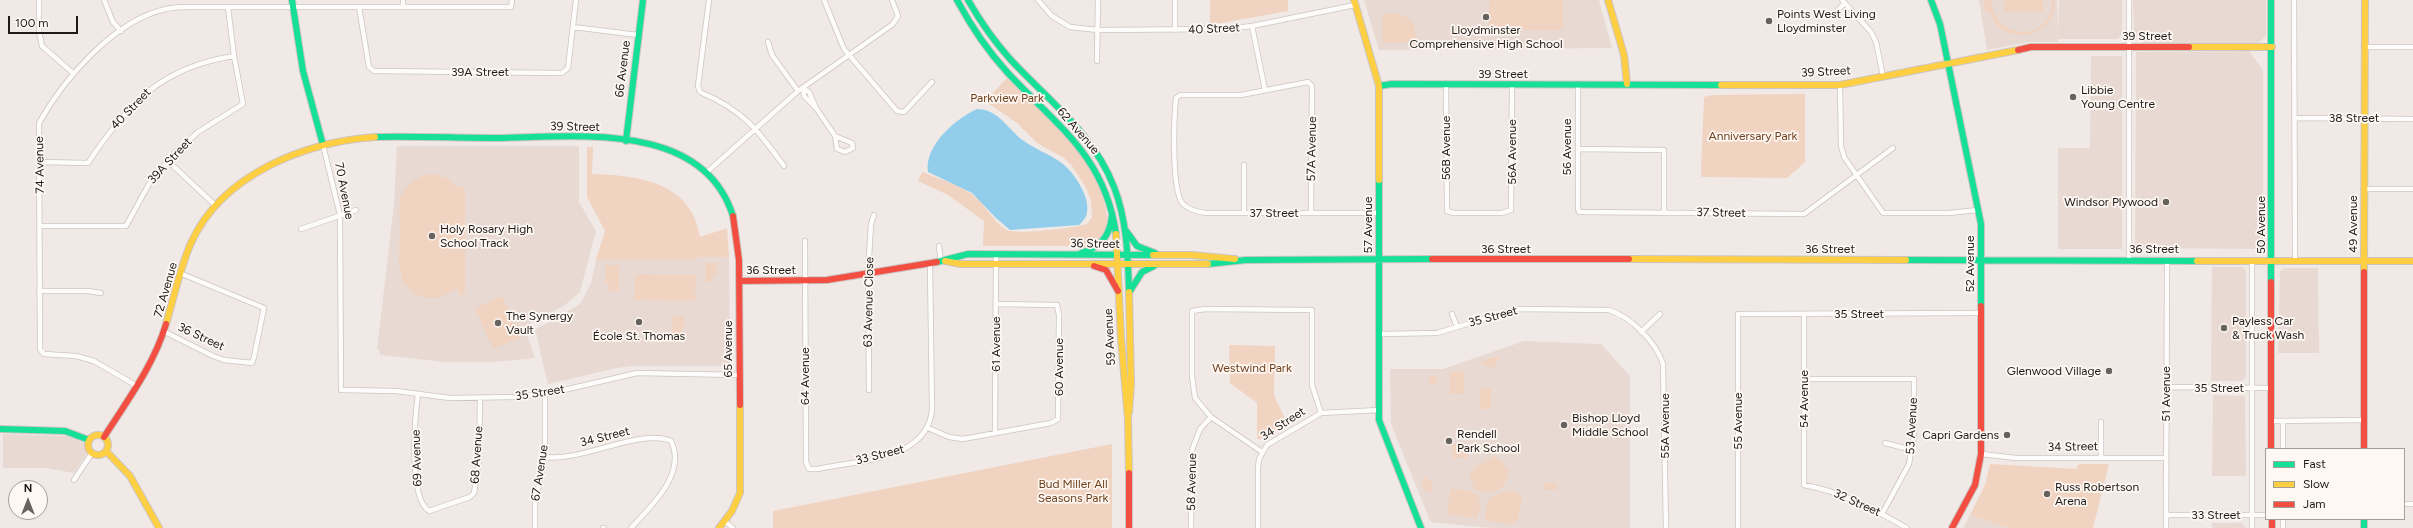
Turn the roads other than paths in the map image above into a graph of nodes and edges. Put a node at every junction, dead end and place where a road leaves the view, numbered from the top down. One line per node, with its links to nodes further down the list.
1 (39, 0): 44 (street)
2 (104, 0): 33 (street)
3 (292, 0): 26 (street, 70 Avenue)
4 (403, 0): 24 (street)
5 (512, 0): 24 (street, 74 Avenue)
6 (576, 0): 30 (street)
7 (643, 0): 34 (street, 66 Avenue)
8 (709, 0): 58 (street)
9 (824, 0): 41 (street)
10 (892, 0): 41 (street)
11 (957, 0): 74 (street, 62 Avenue)
12 (968, 0): 86 (street, 62 Avenue)
13 (1038, 0): 31 (street, 40 Street)
14 (1098, 0): 31 (street)
15 (1175, 0): 32 (street)
16 (1608, 0): 47 (street)
17 (1931, 0): 43 (street, 52 Avenue)
18 (2129, 0): 39 (street)
19 (2271, 0): 36 (street, 50 Avenue)
20 (2294, 0): 55 (street)
21 (2365, 0): 37 (street, 49 Avenue)
22 (1843, 1): 28 (street); 45 (street)
23 (1355, 2): 29 (street, 40 Street); 52 (street, 57 Avenue)
24 (403, 6): 27 (street, 74 Avenue)
25 (228, 7): 26 (street, 74 Avenue); 33 (street, 74 Avenue); 40 (street)
26 (293, 7): 27 (street, 74 Avenue); 61 (street, 70 Avenue)
27 (359, 7): 30 (street, 39A Street)
28 (1832, 16)
29 (1252, 26): 32 (street, 40 Street); 54 (street)
30 (573, 27): 34 (street)
31 (1098, 30): 32 (street, 40 Street); 42 (street)
32 (1175, 30)
33 (121, 31): 44 (street, 74 Avenue)
34 (638, 35): 60 (street, 66 Avenue)
35 (768, 42): 53 (street)
36 (2272, 47): 39 (street, 39 Street); 100 (street, 50 Avenue)
37 (2365, 47): 38 (street); 56 (street, 49 Avenue)
38 (2413, 47)
39 (2130, 48): 43 (street, 39 Street); 97 (street)
40 (234, 56): 64 (street, 39A Street); 65 (street, 40 Street)
41 (850, 56): 46 (street); 53 (street)
42 (1097, 61)
43 (1949, 63): 45 (street, 39 Street); 76 (street, 52 Avenue)
44 (74, 73): 65 (street, 74 Avenue)
45 (1883, 76): 51 (street, 39 Street)
46 (932, 82)
47 (1627, 84): 50 (street, 39 Street); 51 (street, 39 Street)
48 (1446, 85): 49 (street, 39 Street); 52 (street, 39 Street); 80 (street, 56B Avenue)
49 (1512, 85): 50 (street, 39 Street); 80 (street, 56A Avenue)
50 (1578, 85): 63 (street, 56 Avenue)
51 (1840, 85): 69 (street)
52 (1379, 86): 79 (street, 57 Avenue)
53 (801, 89): 58 (street); 59 (street)
54 (1265, 90): 77 (street, 57A Avenue); 78 (street, 37 Street)
55 (2294, 118): 56 (street, 38 Street); 101 (street)
56 (2365, 118): 57 (street, 38 Street); 70 (street, 49 Avenue)
57 (2413, 119)
58 (756, 128): 67 (street); 68 (street)
59 (835, 136): 59 (street)
60 (626, 140): 61 (street, 39 Street); 68 (street, 39 Street)
61 (323, 145): 72 (street, 39 Street); 83 (street, 70 Avenue)
62 (1893, 148): 69 (street)
63 (1578, 149): 73 (street, 56 Avenue); 81 (street)
64 (168, 161): 72 (street); 84 (street, 39A Street)
65 (40, 162): 84 (street, 74 Avenue)
66 (1244, 165): 78 (street)
67 (784, 166)
68 (707, 172): 113 (street, 65 Avenue)
69 (1855, 176): 76 (street); 81 (street, 37 Street)
70 (2364, 189): 71 (street); 103 (street, 49 Avenue)
71 (2413, 189)
72 (215, 206): 111 (street, 72 Avenue)
73 (1578, 208): 81 (street, 37 Street)
74 (1112, 209): 90 (street); 91 (street, 62 Avenue)
75 (356, 210): 83 (street)
76 (1978, 210): 95 (street, 52 Avenue)
77 (1311, 212): 78 (street, 37 Street); 79 (street, 37 Street)
78 (1244, 213)
79 (1378, 213): 94 (street, 57 Avenue)
80 (1502, 213)
81 (1664, 213)
82 (874, 214): 112 (street, 63 Avenue Close)
83 (340, 215): 85 (street); 135 (street, 70 Avenue)
84 (40, 226): 115 (street, 74 Avenue)
85 (301, 228)
86 (1126, 229): 92 (street, 62 Avenue); 93 (street)
87 (805, 241): 114 (street, 64 Avenue)
88 (939, 246): 102 (street)
89 (996, 254): 90 (street, 36 Street); 102 (street, 36 Street); 105 (street, 61 Avenue)
90 (1067, 254): 91 (street, 36 Street)
91 (1120, 255): 92 (street, 36 Street); 108 (street, 59 Avenue)
92 (1128, 255): 93 (street, 36 Street); 109 (street, 59 Avenue)
93 (1166, 256): 96 (street, 36 Street)
94 (1379, 259): 95 (street, 36 Street); 96 (street, 36 Street); 128 (street, 57 Avenue)
95 (1981, 259): 97 (street, 36 Street); 124 (street, 52 Avenue)
96 (1246, 260): 110 (street, 36 Street)
97 (2129, 260): 98 (street, 36 Street)
98 (2167, 260): 99 (street, 36 Street); 132 (street, 51 Avenue)
99 (2252, 260): 100 (street, 36 Street); 133 (street, 50 Avenue)
100 (2272, 260): 101 (street, 36 Street); 134 (street, 50 Avenue)
101 (2295, 260): 103 (street, 36 Street)
102 (943, 261): 105 (street, 36 Street); 107 (street, 36 Street)
103 (2364, 261): 104 (street, 36 Street); 144 (street, 49 Avenue)
104 (2413, 261)
105 (996, 263): 106 (street, 36 Street); 119 (street, 61 Avenue)
106 (1083, 263): 108 (street, 36 Street); 118 (street)
107 (930, 264): 112 (street, 36 Street); 148 (street)
108 (1120, 264): 109 (street, 36 Street); 118 (street, 59 Avenue)
109 (1128, 264): 110 (street, 36 Street); 117 (street, 59 Avenue)
110 (1159, 264): 117 (street)
111 (182, 274): 126 (street, 72 Avenue); 126 (street, 36 Street)
112 (868, 274): 114 (street, 36 Street); 136 (street, 63 Avenue Close)
113 (739, 281): 114 (street, 36 Street); 129 (street, 65 Avenue)
114 (805, 281): 165 (street, 64 Avenue)
115 (39, 291): 116 (street); 131 (street, 74 Avenue)
116 (101, 293)
117 (1128, 294): 143 (street, 59 Avenue)
118 (1120, 296): 143 (street, 59 Avenue)
119 (996, 304): 150 (street, 61 Avenue); 150 (street, 60 Avenue)
120 (1452, 314): 125 (street, 35 Street)
121 (1660, 314): 127 (street)
122 (1738, 314): 123 (street, 35 Street); 184 (street, 55 Avenue)
123 (1804, 314): 124 (street, 35 Street); 130 (street, 54 Avenue)
124 (1981, 314): 161 (street, 52 Avenue)
125 (1456, 326): 127 (street, 35 Street); 128 (street, 35 Street)
126 (165, 332): 131 (street, 72 Avenue)
127 (1641, 332): 183 (street, 55A Avenue)
128 (1380, 334): 140 (street, 57 Avenue)
129 (739, 375): 138 (street, 35 Street); 173 (street, 65 Avenue)
130 (1804, 379): 157 (street, 53 Avenue); 167 (street, 54 Avenue)
131 (137, 386): 151 (street, 72 Avenue)
132 (2166, 387): 133 (street, 35 Street); 164 (street, 51 Avenue)
133 (2252, 388): 134 (street, 35 Street); 171 (street, 50 Avenue)
134 (2271, 388): 145 (street, 50 Avenue)
135 (341, 390): 137 (street, 35 Street)
136 (868, 390)
137 (418, 394): 139 (street, 35 Street); 168 (street, 69 Avenue)
138 (545, 394): 139 (street, 35 Street); 162 (street, 67 Avenue)
139 (480, 399): 168 (street, 68 Avenue)
140 (1379, 410): 141 (street, 34 Street); 182 (street, 57 Avenue)
141 (1321, 413): 142 (street, 34 Street); 159 (street, 34 Street)
142 (1211, 416): 159 (street, 34 Street); 180 (street, 58 Avenue)
143 (1128, 417): 179 (street, 59 Avenue)
144 (2364, 420): 146 (street); 156 (street, 49 Avenue)
145 (2271, 421): 146 (street); 154 (street, 50 Avenue)
146 (2283, 421): 155 (street)
147 (2101, 422): 163 (street)
148 (928, 428): 150 (street); 165 (street, 33 Street)
149 (0, 429): 152 (street)
150 (995, 432)
151 (104, 437): 152 (street); 158 (street)
152 (89, 440): 160 (street)
153 (1885, 443): 157 (street)
154 (2272, 448)
155 (2283, 448)
156 (2364, 448)
157 (1912, 450): 169 (street, 53 Avenue)
158 (106, 451): 160 (street); 174 (street)
159 (1262, 452): 181 (street)
160 (92, 453): 166 (street)
161 (1981, 454): 163 (street, 34 Street); 186 (street, 52 Avenue)
162 (545, 457): 175 (street, 67 Avenue); 176 (street, 34 Street)
163 (2101, 458): 164 (street, 34 Street)
164 (2166, 458): 170 (street, 51 Avenue)
165 (809, 469)
166 (74, 480)
167 (1804, 485): 169 (street, 32 Street)
168 (436, 509)
169 (1882, 514): 185 (street, 32 Street)
170 (2166, 515): 171 (street, 33 Street); 187 (street, 51 Avenue)
171 (2252, 515): 172 (street, 33 Street); 188 (street, 50 Avenue)
172 (2265, 515)
173 (724, 522): 177 (street, 65 Avenue); 178 (street)
174 (159, 528)
175 (535, 528)
176 (631, 528)
177 (719, 528)
178 (733, 528)
179 (1129, 528)
180 (1191, 528)
181 (1258, 528)
182 (1421, 528)
183 (1666, 528)
184 (1738, 528)
185 (1907, 528)
186 (1952, 528)
187 (2166, 528)
188 (2252, 528)

